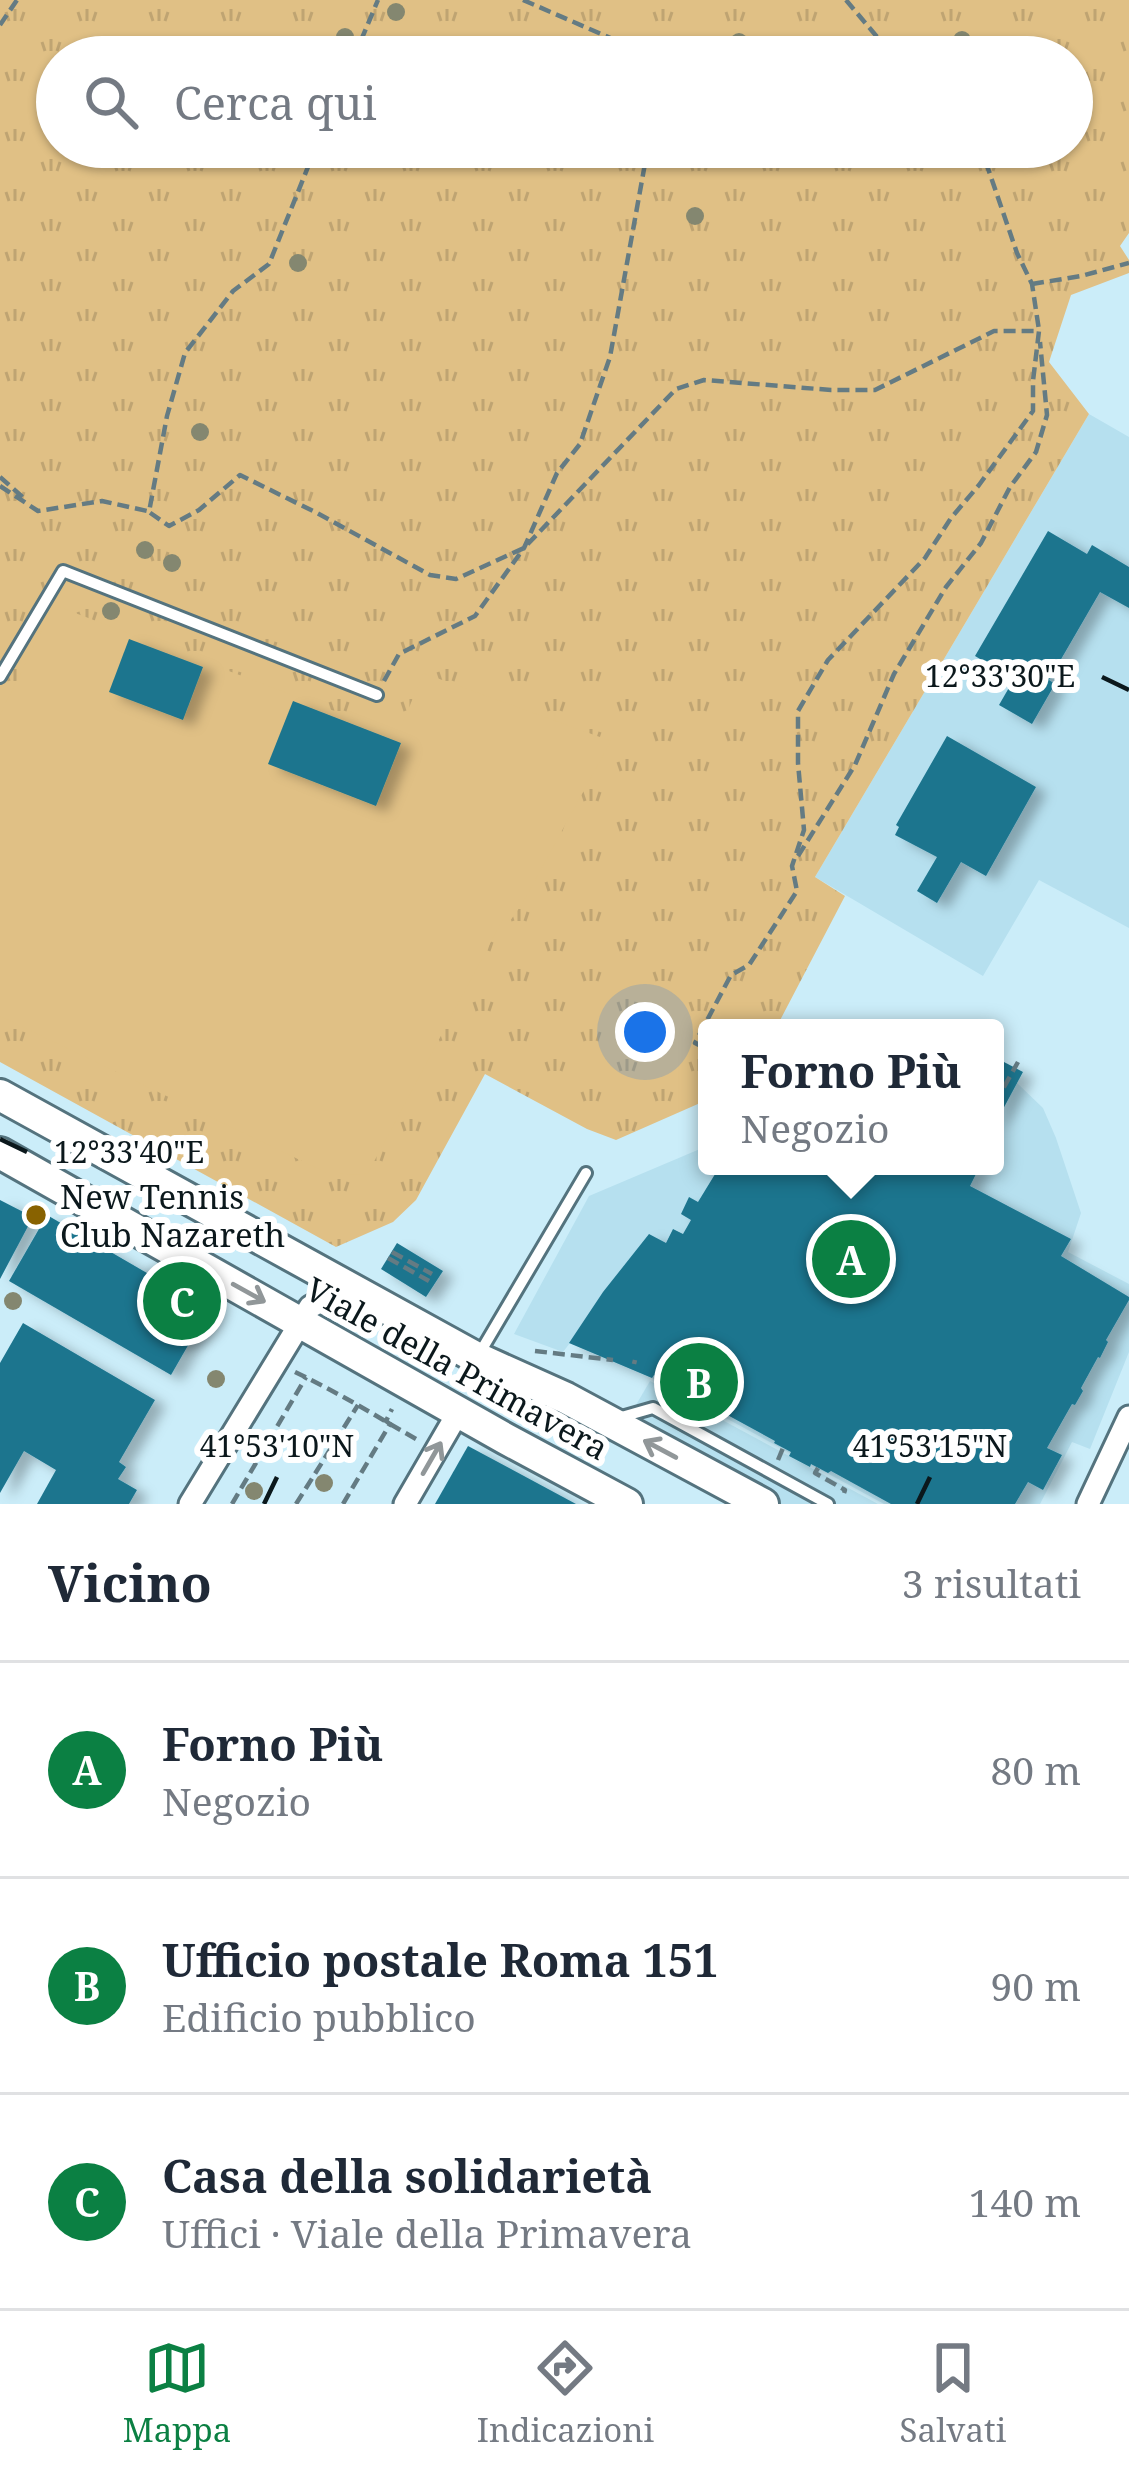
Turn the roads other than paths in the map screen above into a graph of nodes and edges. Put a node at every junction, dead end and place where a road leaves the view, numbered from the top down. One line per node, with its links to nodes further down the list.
1 (0, 677): 2 (lane)
2 (376, 695)
3 (0, 1095): 6 (main road, Viale della Primavera)
4 (0, 1154): 7 (main road, Viale della Primavera, one-way to 7)
5 (586, 1173): 8 (lane)
6 (358, 1290): 7 (street); 8 (main road, Viale della Primavera)
7 (299, 1322): 9 (main road, Viale della Primavera); 12 (street)
8 (477, 1358): 11 (main road, Viale della Primavera)
9 (459, 1411): 13 (street, one-way to 9); 14 (main road, Viale della Primavera)
10 (1129, 1417): 17 (street)
11 (608, 1421): 15 (main road, Viale della Primavera, one-way to 11); 16 (lane)
12 (190, 1504)
13 (405, 1504)
14 (627, 1504)
15 (763, 1504)
16 (828, 1504)
17 (1088, 1504)

